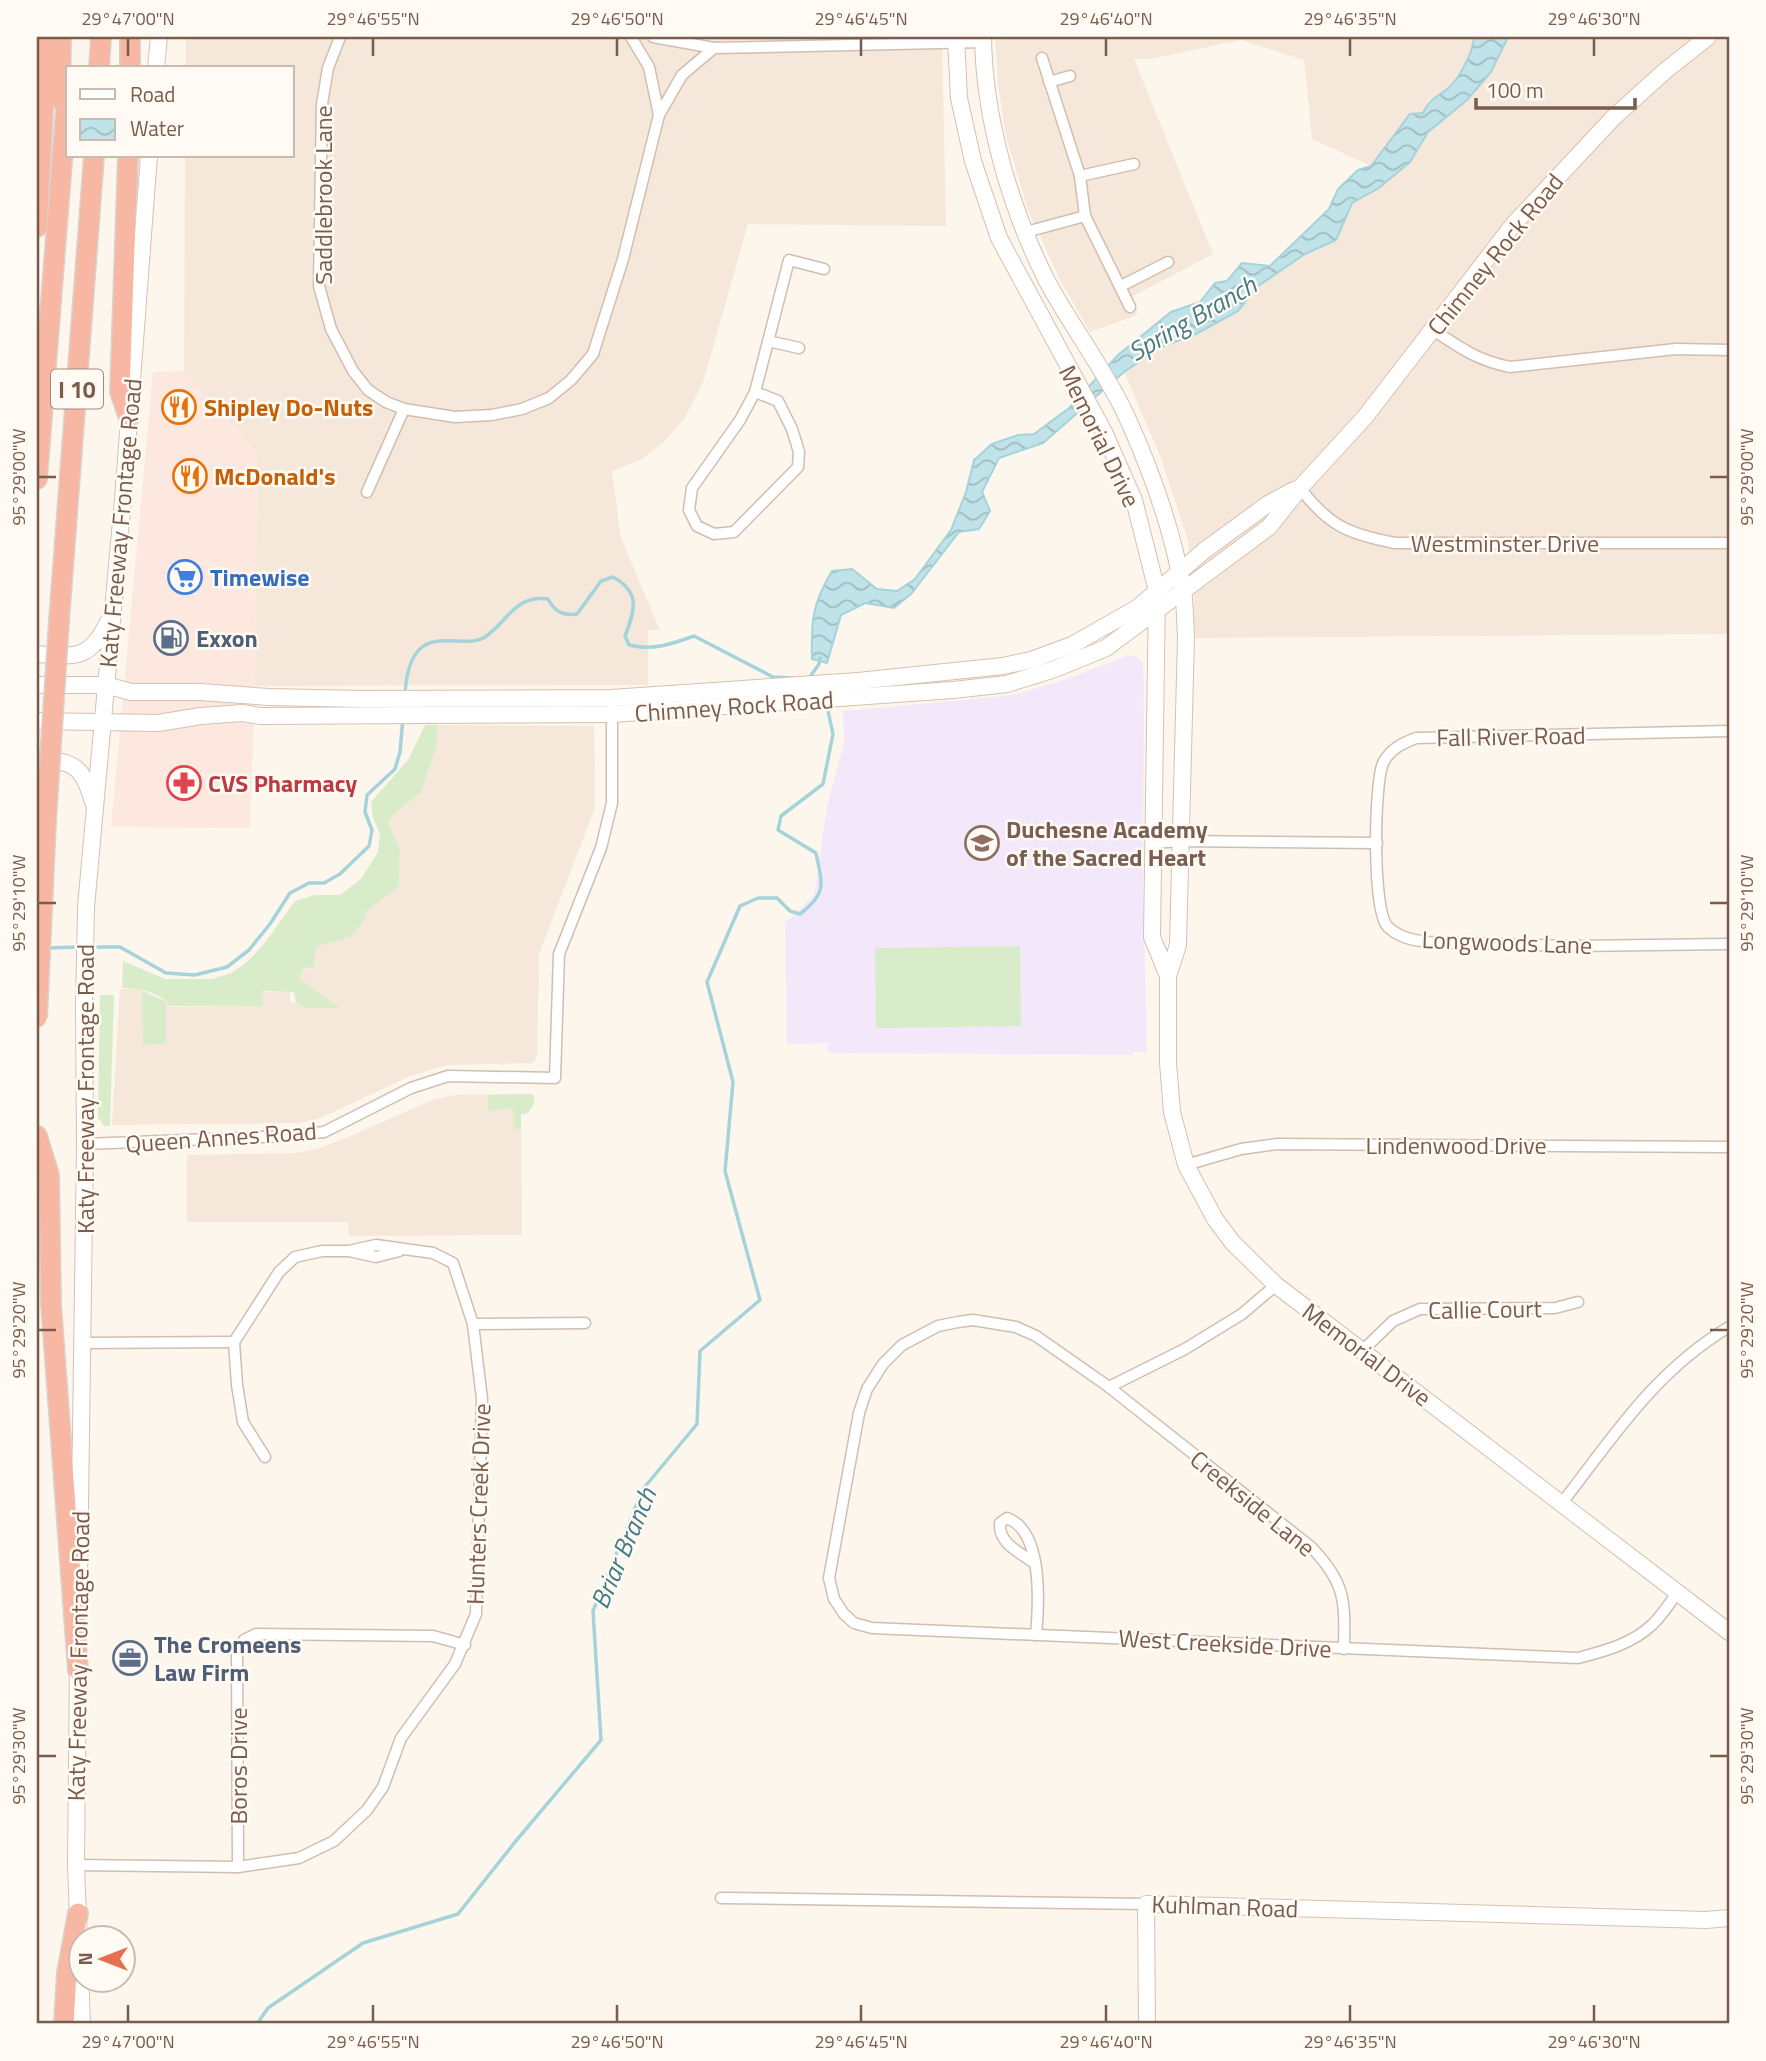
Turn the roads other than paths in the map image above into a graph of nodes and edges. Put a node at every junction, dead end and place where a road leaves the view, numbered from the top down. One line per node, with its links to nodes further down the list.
1 (47, 37): 29 (highway)
2 (61, 37): 31 (highway)
3 (72, 37): 15 (highway)
4 (101, 37): 16 (highway)
5 (130, 37): 17 (highway)
6 (159, 37): 18 (main road)
7 (340, 37): 41 (street, Saddlebrook Lane)
8 (631, 37): 22 (street, Saddlebrook Lane)
9 (653, 37): 13 (street)
10 (1708, 37): 36 (main road, Chimney Rock Road)
11 (983, 39): 12 (street); 30 (main road, Memorial Drive)
12 (956, 40): 13 (street); 49 (main road, Memorial Drive)
13 (714, 48): 22 (street, Saddlebrook Lane)
14 (1042, 58): 20 (street)
15 (70, 66)
16 (99, 66)
17 (130, 66)
18 (156, 66)
19 (1070, 76): 20 (street)
20 (1049, 82): 27 (street)
21 (66, 110): 31 (highway)
22 (659, 115): 41 (street, Saddlebrook Lane)
23 (94, 158): 72 (highway, I 10, bridge)
24 (128, 158): 42 (highway)
25 (149, 158): 42 (main road, Katy Freeway Frontage Road)
26 (1134, 164): 27 (street)
27 (1080, 176): 28 (street)
28 (1085, 216): 30 (street); 34 (street)
29 (37, 227)
30 (1026, 232): 47 (main road, Memorial Drive)
31 (55, 247): 43 (highway)
32 (1168, 262): 34 (street)
33 (824, 269): 37 (street)
34 (1121, 286): 35 (street)
35 (1130, 307)
36 (1433, 330): 39 (street); 44 (main road, Chimney Rock Road)
37 (768, 341): 38 (street); 40 (street)
38 (799, 348)
39 (1729, 350)
40 (755, 392): 40 (street)
41 (404, 409): 45 (street)
42 (130, 418): 51 (main road, Katy Freeway Frontage Road)
43 (37, 479)
44 (1300, 488): 46 (street, Westminster Drive); 47 (main road, Chimney Rock Road); 48 (main road, Chimney Rock Road)
45 (367, 492)
46 (1729, 544)
47 (1178, 573): 48 (main road, Memorial Drive); 49 (main road, Chimney Rock Road)
48 (1183, 590): 50 (main road, Chimney Rock Road); 67 (main road, Memorial Drive)
49 (1157, 591): 50 (main road, Memorial Drive); 53 (main road, Chimney Rock Road)
50 (1158, 608): 57 (main road, Chimney Rock Road); 68 (main road, Memorial Drive)
51 (112, 615): 52 (main road); 55 (main road, Katy Freeway Frontage Road)
52 (37, 654)
53 (952, 673): 56 (main road, Chimney Rock Road); 57 (main road)
54 (37, 685): 55 (main road, Chimney Rock Road)
55 (106, 685): 58 (main road, Chimney Rock Road); 63 (main road, Katy Freeway Frontage Road)
56 (859, 689): 57 (main road, Chimney Rock Road); 59 (main road, Chimney Rock Road)
57 (953, 690)
58 (269, 697): 60 (main road, Chimney Rock Road); 61 (main road)
59 (612, 706): 60 (main road, Chimney Rock Road); 74 (street, Queen Annes Road)
60 (363, 707): 61 (main road, Chimney Rock Road)
61 (269, 716): 63 (main road, Chimney Rock Road)
62 (37, 721): 63 (main road, Chimney Rock Road)
63 (103, 721): 66 (main road, Katy Freeway Frontage Road)
64 (1729, 731): 69 (street, Fall River Road)
65 (37, 760): 66 (main road)
66 (95, 807): 74 (main road, Katy Freeway Frontage Road)
67 (1181, 841): 68 (street); 69 (street); 71 (main road, Memorial Drive)
68 (1154, 843): 71 (main road, Memorial Drive)
69 (1377, 843): 70 (street, Longwoods Lane)
70 (1729, 944)
71 (1168, 976): 76 (main road, Memorial Drive)
72 (37, 1018)
73 (37, 1136): 95 (highway)
74 (85, 1144): 83 (main road, Katy Freeway Frontage Road)
75 (1729, 1147): 76 (street, Lindenwood Drive)
76 (1186, 1165): 77 (main road, Memorial Drive)
77 (1276, 1285): 84 (main road, Memorial Drive); 85 (street)
78 (1578, 1302): 84 (street, Callie Court)
79 (585, 1323): 80 (street)
80 (473, 1324): 82 (street, Hunters Creek Drive); 93 (street, Hunters Creek Drive)
81 (1729, 1327): 87 (street)
82 (234, 1342): 83 (street); 86 (street)
83 (82, 1343): 95 (main road, Katy Freeway Frontage Road)
84 (1363, 1350): 87 (main road, Memorial Drive)
85 (1109, 1387): 88 (street, Creekside Lane); 94 (street, Creekside Lane)
86 (265, 1457)
87 (1562, 1503): 90 (main road, Memorial Drive)
88 (837, 1527): 92 (street, West Creekside Drive)
89 (1033, 1562): 92 (street)
90 (1678, 1593): 91 (main road, Memorial Drive); 94 (street, West Creekside Drive)
91 (1729, 1632)
92 (1036, 1635): 94 (street, West Creekside Drive)
93 (465, 1645): 97 (street, Hunters Creek Drive); 97 (street, Boros Drive)
94 (1344, 1648)
95 (78, 1670): 96 (main road, Katy Freeway Frontage Road)
96 (76, 1865): 97 (street, Hunters Creek Drive); 100 (main road, Katy Freeway Frontage Road)
97 (238, 1867)
98 (721, 1898): 99 (street, Kuhlman Road)
99 (1146, 1904): 101 (main road, Kuhlman Road); 104 (main road)
100 (78, 1913): 102 (highway); 103 (main road, Katy Freeway Frontage Road)
101 (1729, 1918)
102 (64, 2024)
103 (82, 2024)
104 (1147, 2024)

